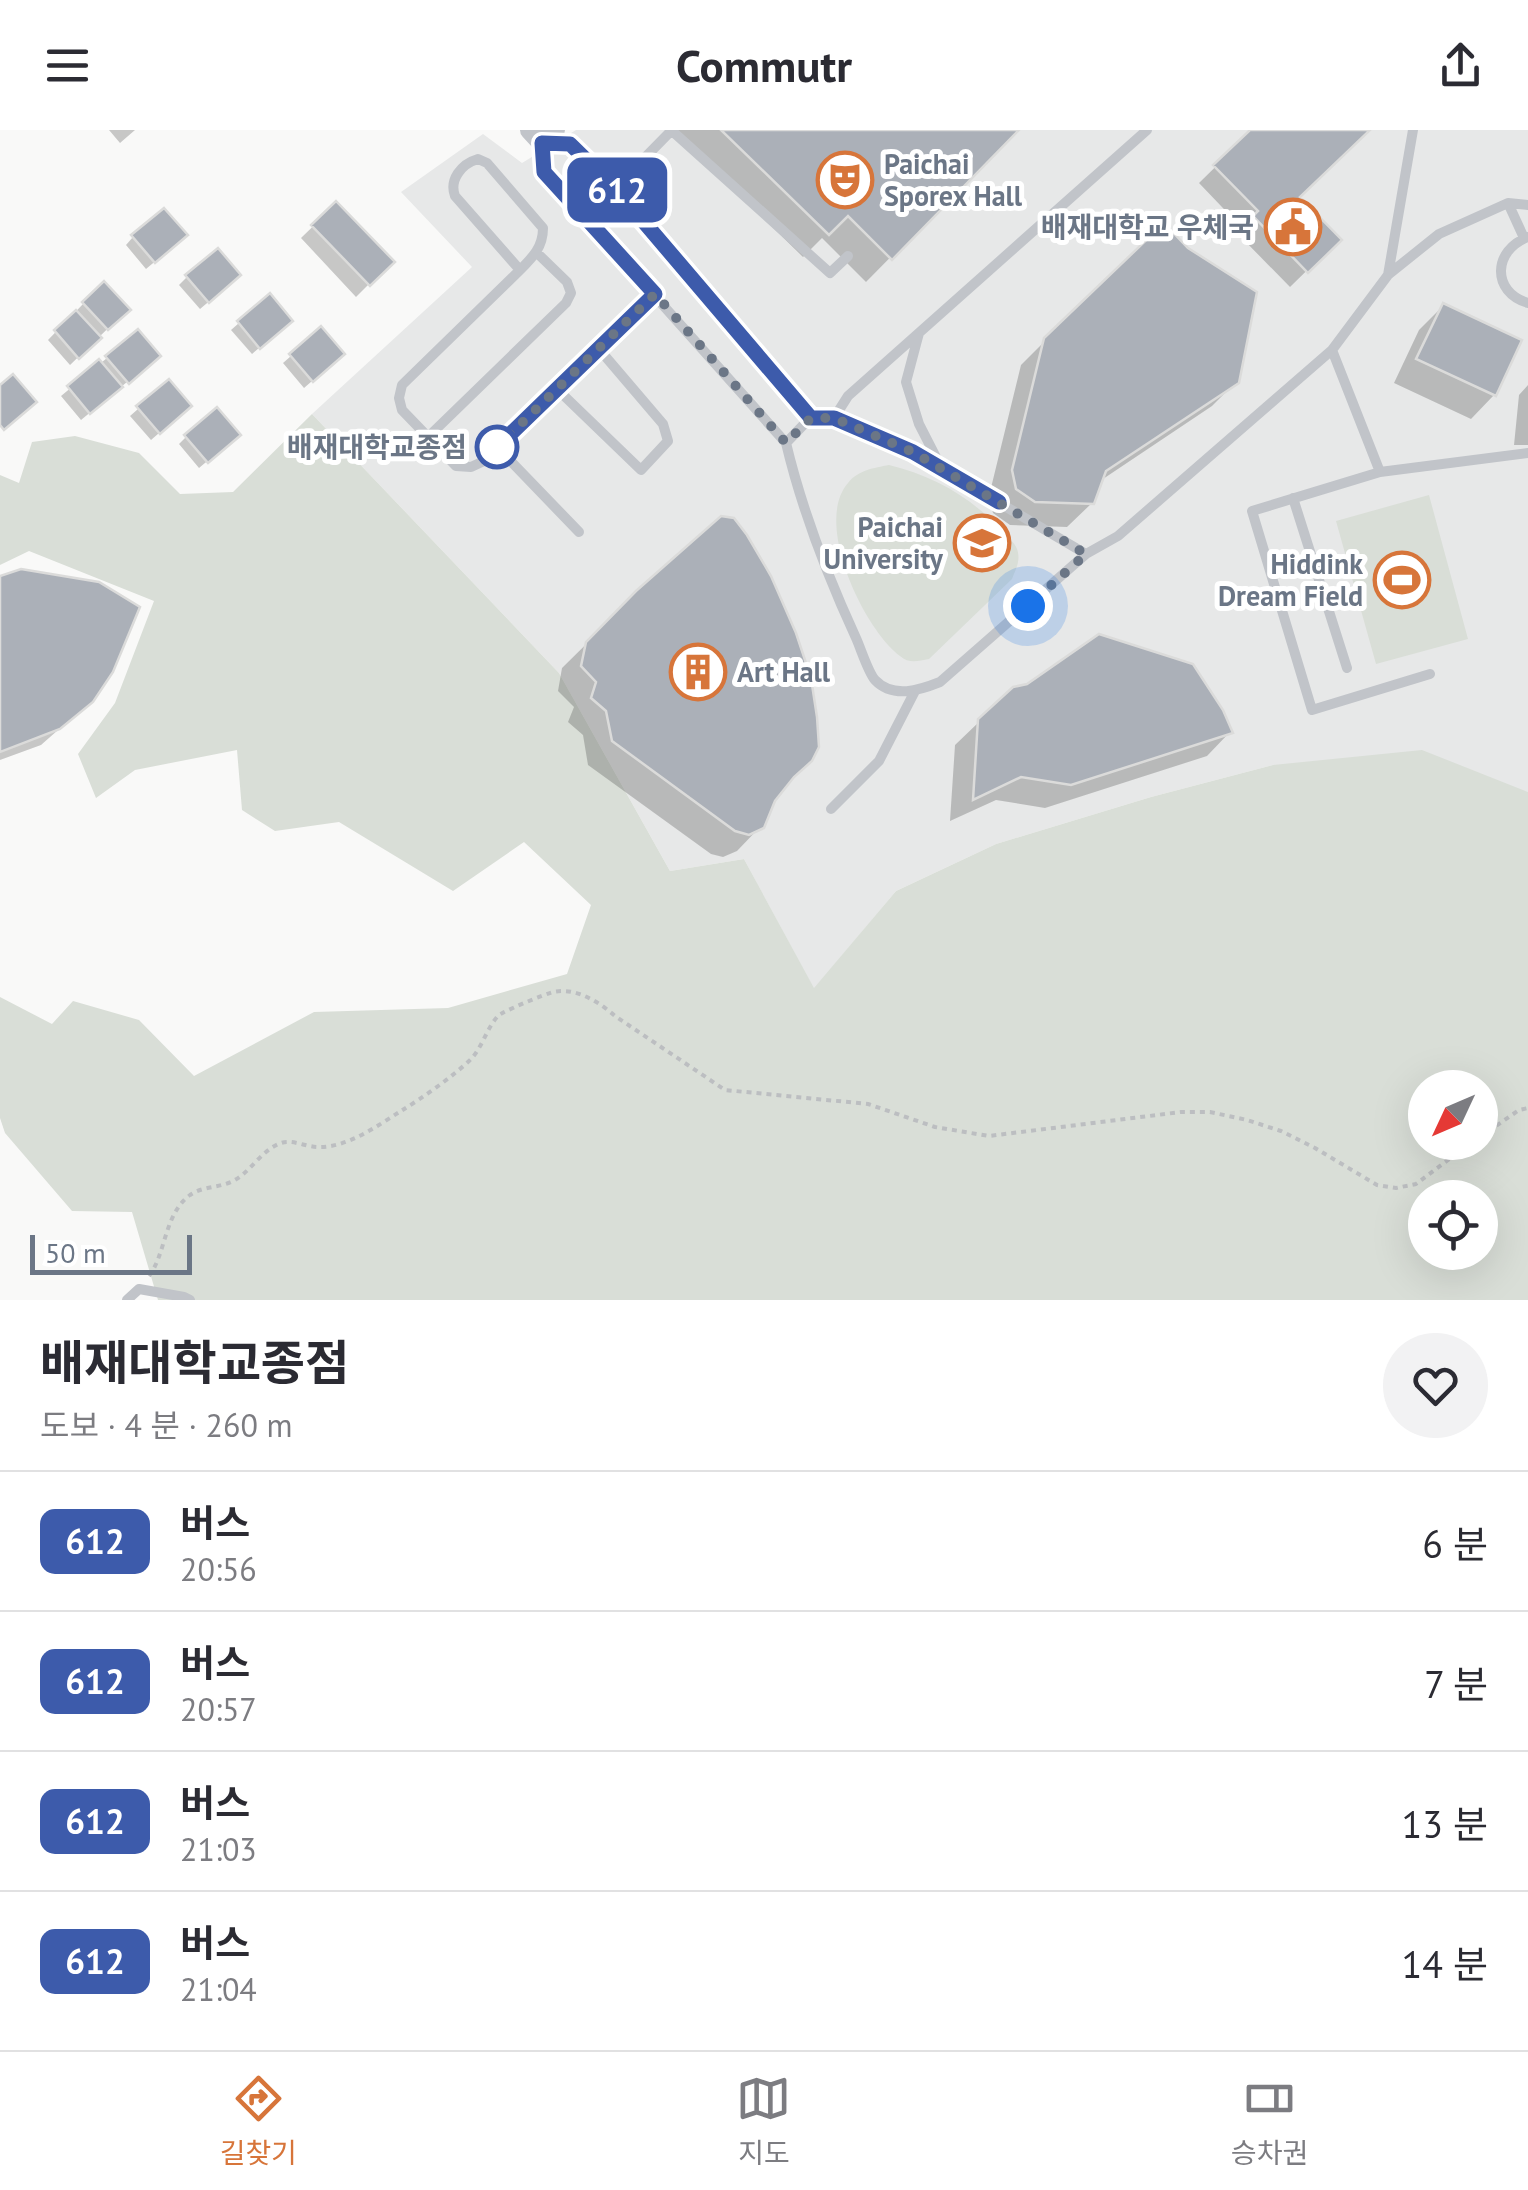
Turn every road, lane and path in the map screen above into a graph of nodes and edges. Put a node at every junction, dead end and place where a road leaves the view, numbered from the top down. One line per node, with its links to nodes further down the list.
1 (671, 130): 5 (lane); 10 (lane)
2 (1147, 130): 15 (lane)
3 (1414, 130): 12 (lane)
4 (542, 134): 5 (lane); 13 (lane)
5 (615, 188): 19 (lane)
6 (1508, 202): 7 (lane); 8 (lane); 12 (lane)
7 (1528, 205)
8 (1526, 238): 14 (lane)
9 (537, 253): 11 (lane); 11 (lane); 21 (lane)
10 (848, 256)
11 (520, 270): 21 (lane)
12 (1388, 275): 17 (lane)
13 (655, 294): 16 (lane); 22 (lane)
14 (1528, 304)
15 (919, 332): 20 (lane); 25 (lane)
16 (599, 348): 18 (lane); 18 (lane)
17 (1332, 350): 26 (lane); 29 (lane)
18 (557, 390): 23 (lane)
19 (811, 418): 20 (lane); 22 (lane)
20 (834, 418): 25 (lane)
21 (428, 437): 23 (lane)
22 (786, 443): 32 (lane)
23 (497, 447): 28 (lane)
24 (1528, 453): 26 (lane)
25 (942, 468): 29 (lane)
26 (1380, 472): 27 (lane)
27 (1293, 498): 30 (lane); 31 (lane)
28 (580, 532)
29 (1086, 554): 32 (lane)
30 (1347, 668)
31 (1430, 674)
32 (915, 691): 33 (lane)
33 (830, 809)
34 (1528, 1108): 35 (path)
35 (1498, 1124)
36 (1448, 1160): 37 (path)
37 (139, 1289): 38 (lane); 39 (lane)
38 (127, 1300)
39 (190, 1300)

